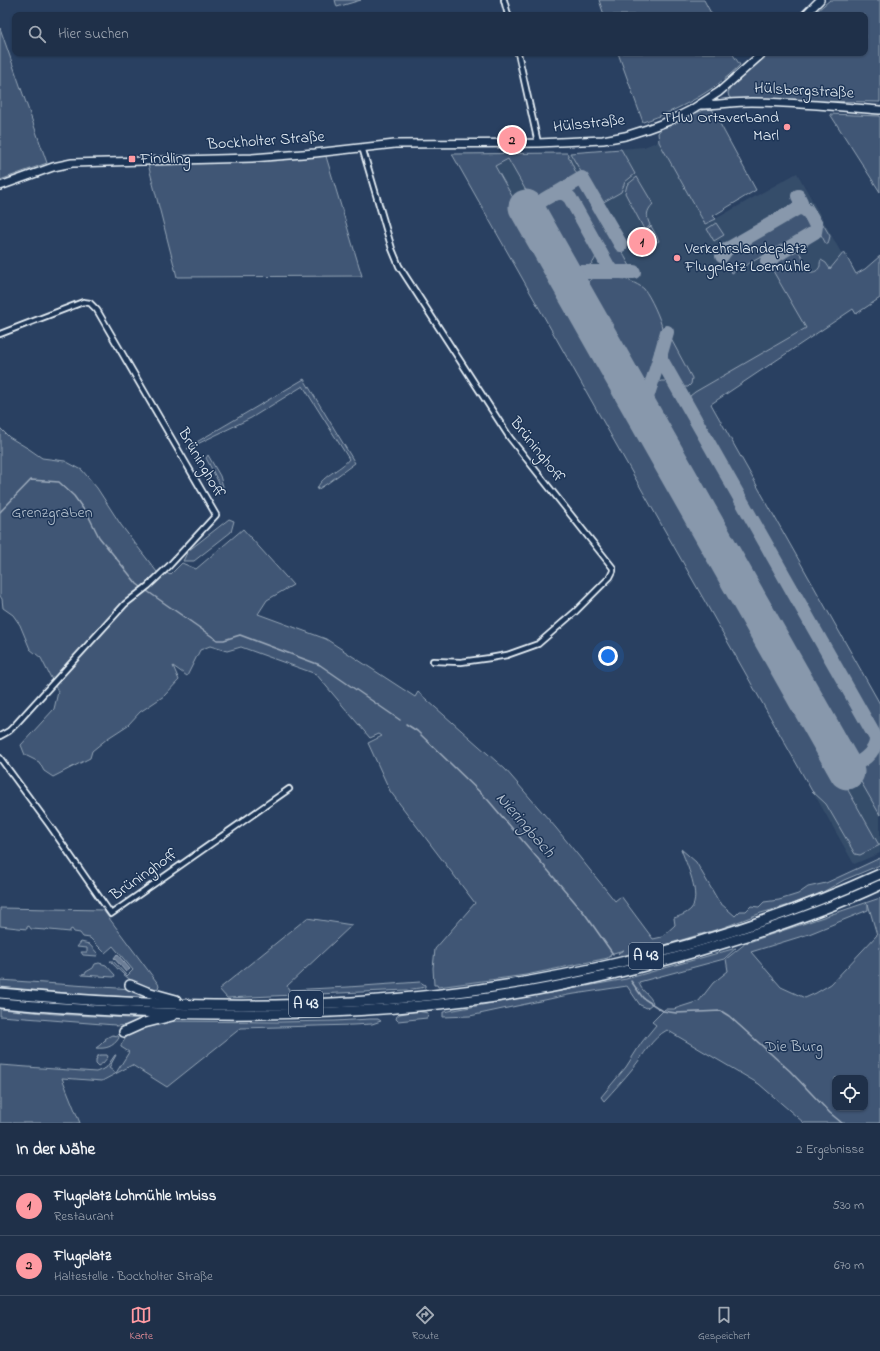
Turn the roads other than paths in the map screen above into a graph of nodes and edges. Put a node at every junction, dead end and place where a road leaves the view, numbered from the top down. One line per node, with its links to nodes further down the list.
1 (504, 0): 3 (street)
2 (820, 0): 4 (street)
3 (507, 12)
4 (808, 12)
5 (519, 56): 11 (street)
6 (760, 56): 7 (street, Hülsstraße)
7 (719, 92): 8 (street); 9 (street, Hülsstraße)
8 (727, 102): 9 (street, Hülsbergstraße); 10 (street, Hülsbergstraße)
9 (699, 105): 11 (street, Hülsstraße)
10 (880, 110)
11 (538, 143): 12 (street, Bockholter Straße)
12 (362, 147): 13 (street, Bockholter Straße); 15 (street, Brüninghoff)
13 (0, 186)
14 (0, 334): 16 (street, Brüninghoff)
15 (433, 661)
16 (0, 736)
17 (0, 758): 18 (street, Brüninghoff)
18 (289, 789)
19 (880, 874): 24 (highway, A 43)
20 (877, 887): 25 (highway, A 43)
21 (130, 985): 24 (highway)
22 (0, 993): 24 (highway, A 43)
23 (0, 1003): 25 (highway, A 43)
24 (193, 1004)
25 (186, 1013): 26 (highway)
26 (124, 1032)

